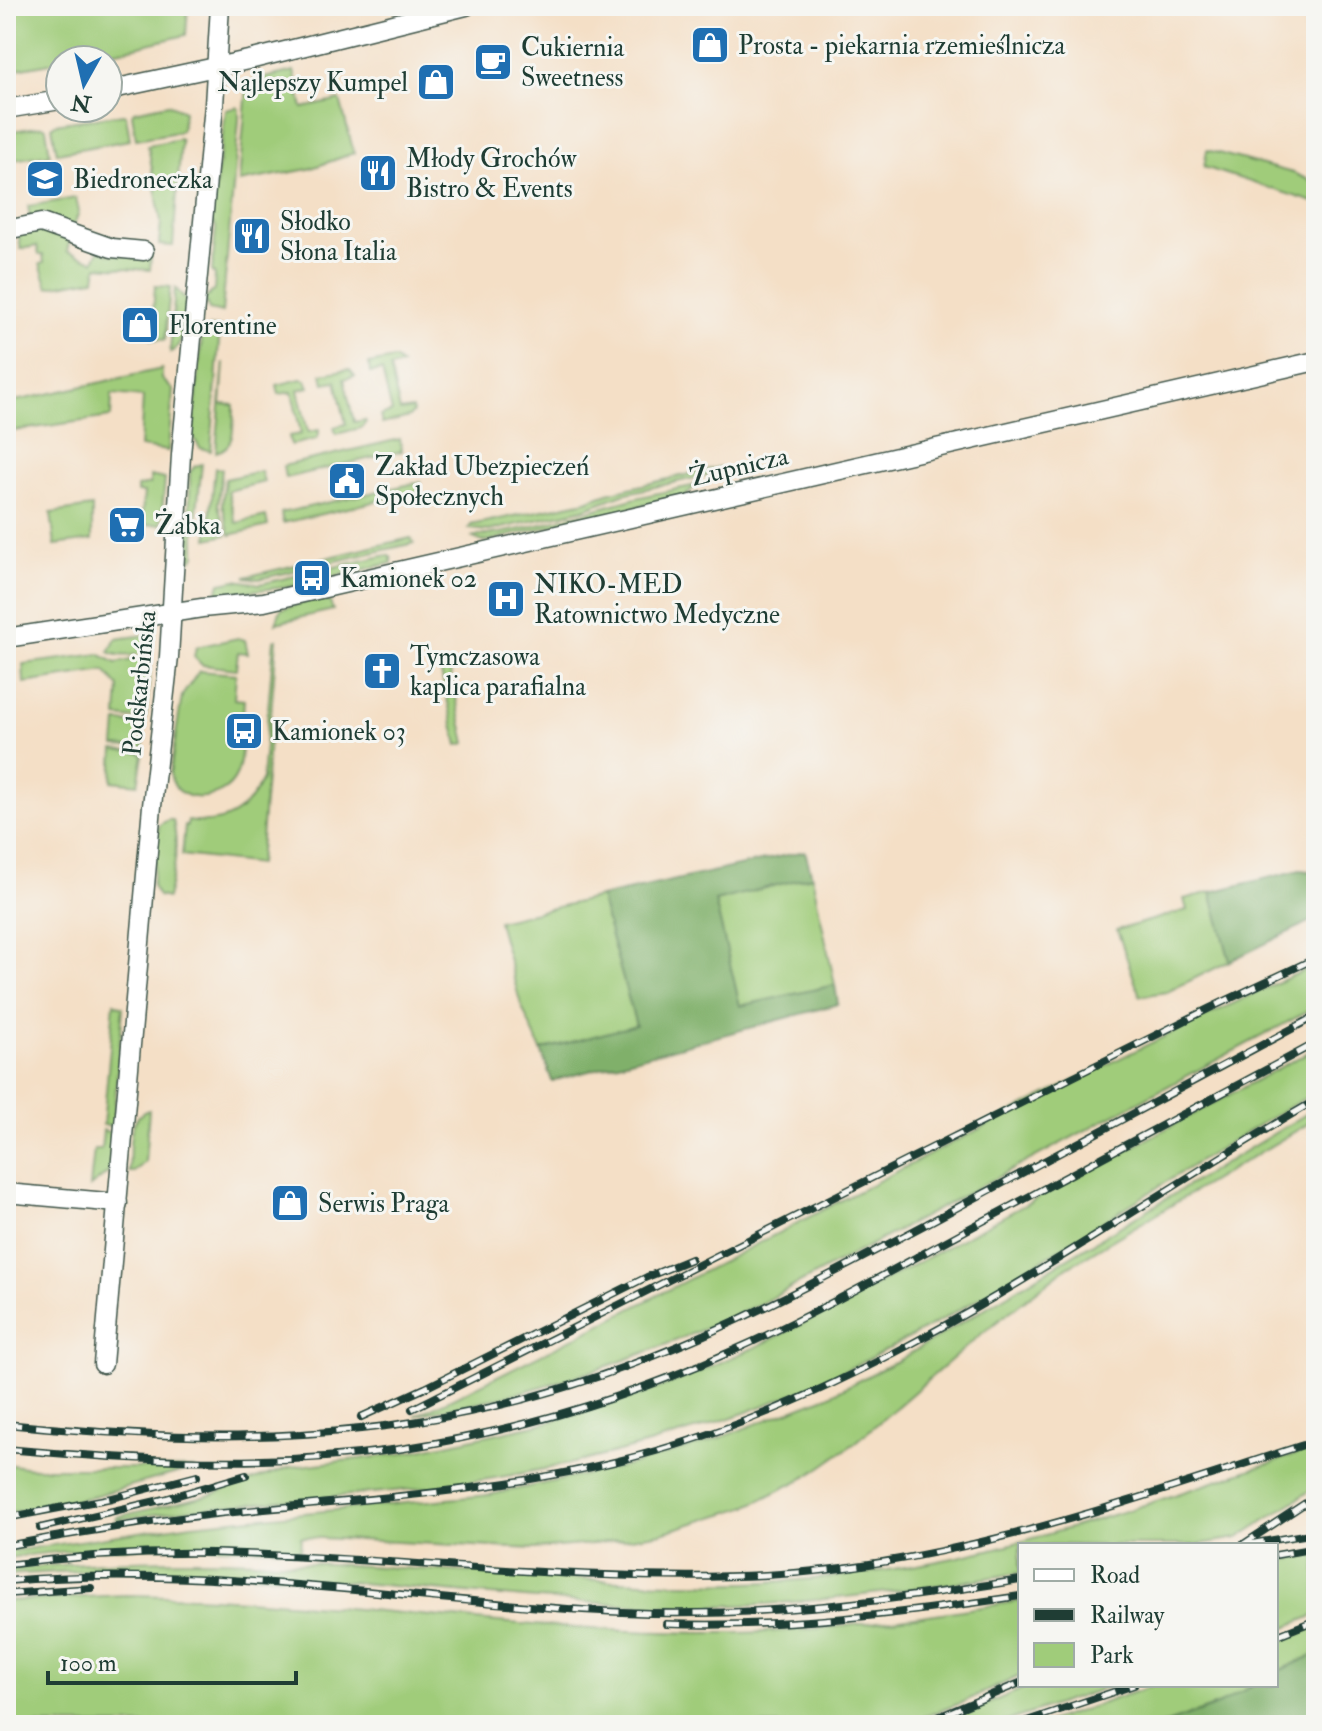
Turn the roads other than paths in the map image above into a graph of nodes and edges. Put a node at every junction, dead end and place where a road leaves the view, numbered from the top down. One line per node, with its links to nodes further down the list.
1 (220, 6): 3 (street, Podskarbińska)
2 (466, 6): 3 (street)
3 (216, 67): 4 (street); 10 (street, Podskarbińska)
4 (124, 87)
5 (44, 103): 6 (street)
6 (6, 109)
7 (6, 230): 8 (street)
8 (144, 251)
9 (1316, 361): 10 (street, Żupnicza)
10 (173, 612): 11 (street, Żupnicza); 13 (street, Podskarbińska)
11 (6, 638)
12 (6, 1193): 13 (street)
13 (118, 1203): 14 (street, Podskarbińska)
14 (103, 1364)

